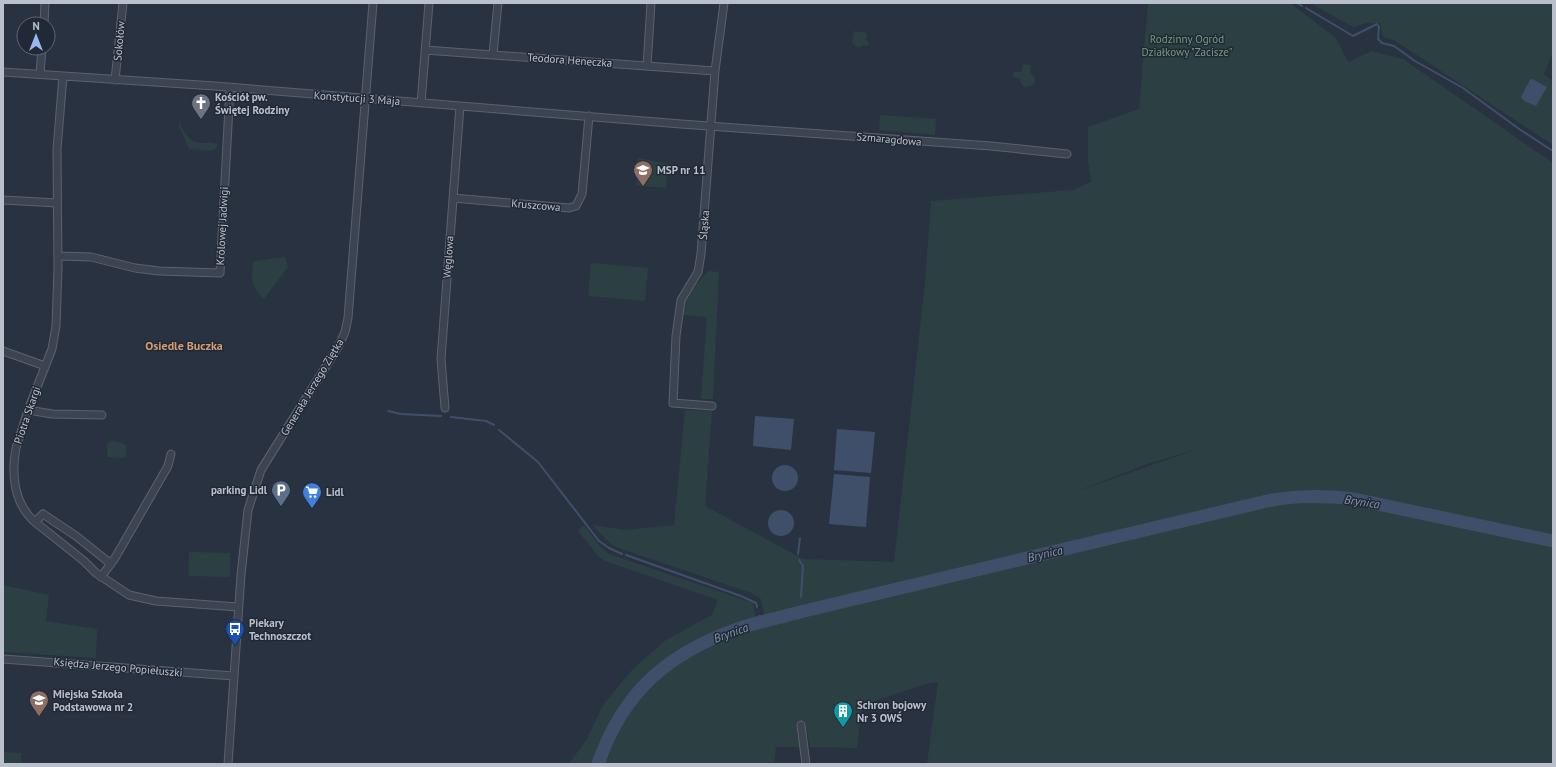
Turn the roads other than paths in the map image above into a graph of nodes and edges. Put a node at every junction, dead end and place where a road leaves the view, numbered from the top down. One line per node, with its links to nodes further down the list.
1 (45, 3): 8 (street)
2 (123, 3): 17 (street, Sokołów)
3 (373, 3): 19 (street, Generała Jerzego Ziętka)
4 (429, 3): 9 (street)
5 (498, 3): 10 (street)
6 (651, 3): 12 (street)
7 (724, 3): 13 (street, Śląska)
8 (44, 16)
9 (425, 50): 10 (street, Teodora Heneczka); 20 (street)
10 (493, 54): 12 (street, Teodora Heneczka)
11 (41, 56): 15 (street)
12 (647, 66): 13 (street, Teodora Heneczka)
13 (715, 71): 23 (street, Śląska)
14 (3, 72): 15 (street, Konstytucji 3 Maja)
15 (40, 74): 16 (street, Konstytucji 3 Maja)
16 (62, 76): 17 (street, Konstytucji 3 Maja); 27 (street, Piotra Skargi)
17 (115, 80): 18 (street, Konstytucji 3 Maja)
18 (230, 88): 19 (street, Konstytucji 3 Maja); 28 (street, Królowej Jadwigi)
19 (366, 98): 20 (street, Konstytucji 3 Maja); 39 (street, Generała Jerzego Ziętka)
20 (421, 103): 21 (street, Konstytucji 3 Maja)
21 (460, 106): 22 (street, Konstytucji 3 Maja); 25 (street, Węglowa)
22 (589, 116): 23 (street, Konstytucji 3 Maja); 25 (street, Kruszcowa)
23 (712, 125): 24 (street, Szmaragdowa); 31 (street, Śląska)
24 (1067, 154)
25 (453, 198): 32 (street, Węglowa)
26 (3, 200): 27 (street)
27 (57, 203): 28 (street, Piotra Skargi)
28 (58, 256): 30 (street, Piotra Skargi)
29 (3, 351): 30 (street)
30 (45, 366): 33 (street, Piotra Skargi)
31 (712, 406)
32 (445, 408)
33 (28, 410): 34 (street); 36 (street, Piotra Skargi)
34 (102, 416)
35 (171, 454): 37 (street)
36 (35, 522): 37 (street); 38 (street, Piotra Skargi)
37 (111, 564): 38 (street)
38 (101, 577): 39 (street, Piotra Skargi)
39 (238, 607): 41 (street, Generała Jerzego Ziętka)
40 (3, 659): 41 (street, Księdza Jerzego Popiełuszki)
41 (234, 676): 43 (street, Generała Jerzego Ziętka)
42 (801, 725): 44 (street)
43 (228, 764)
44 (806, 764)

